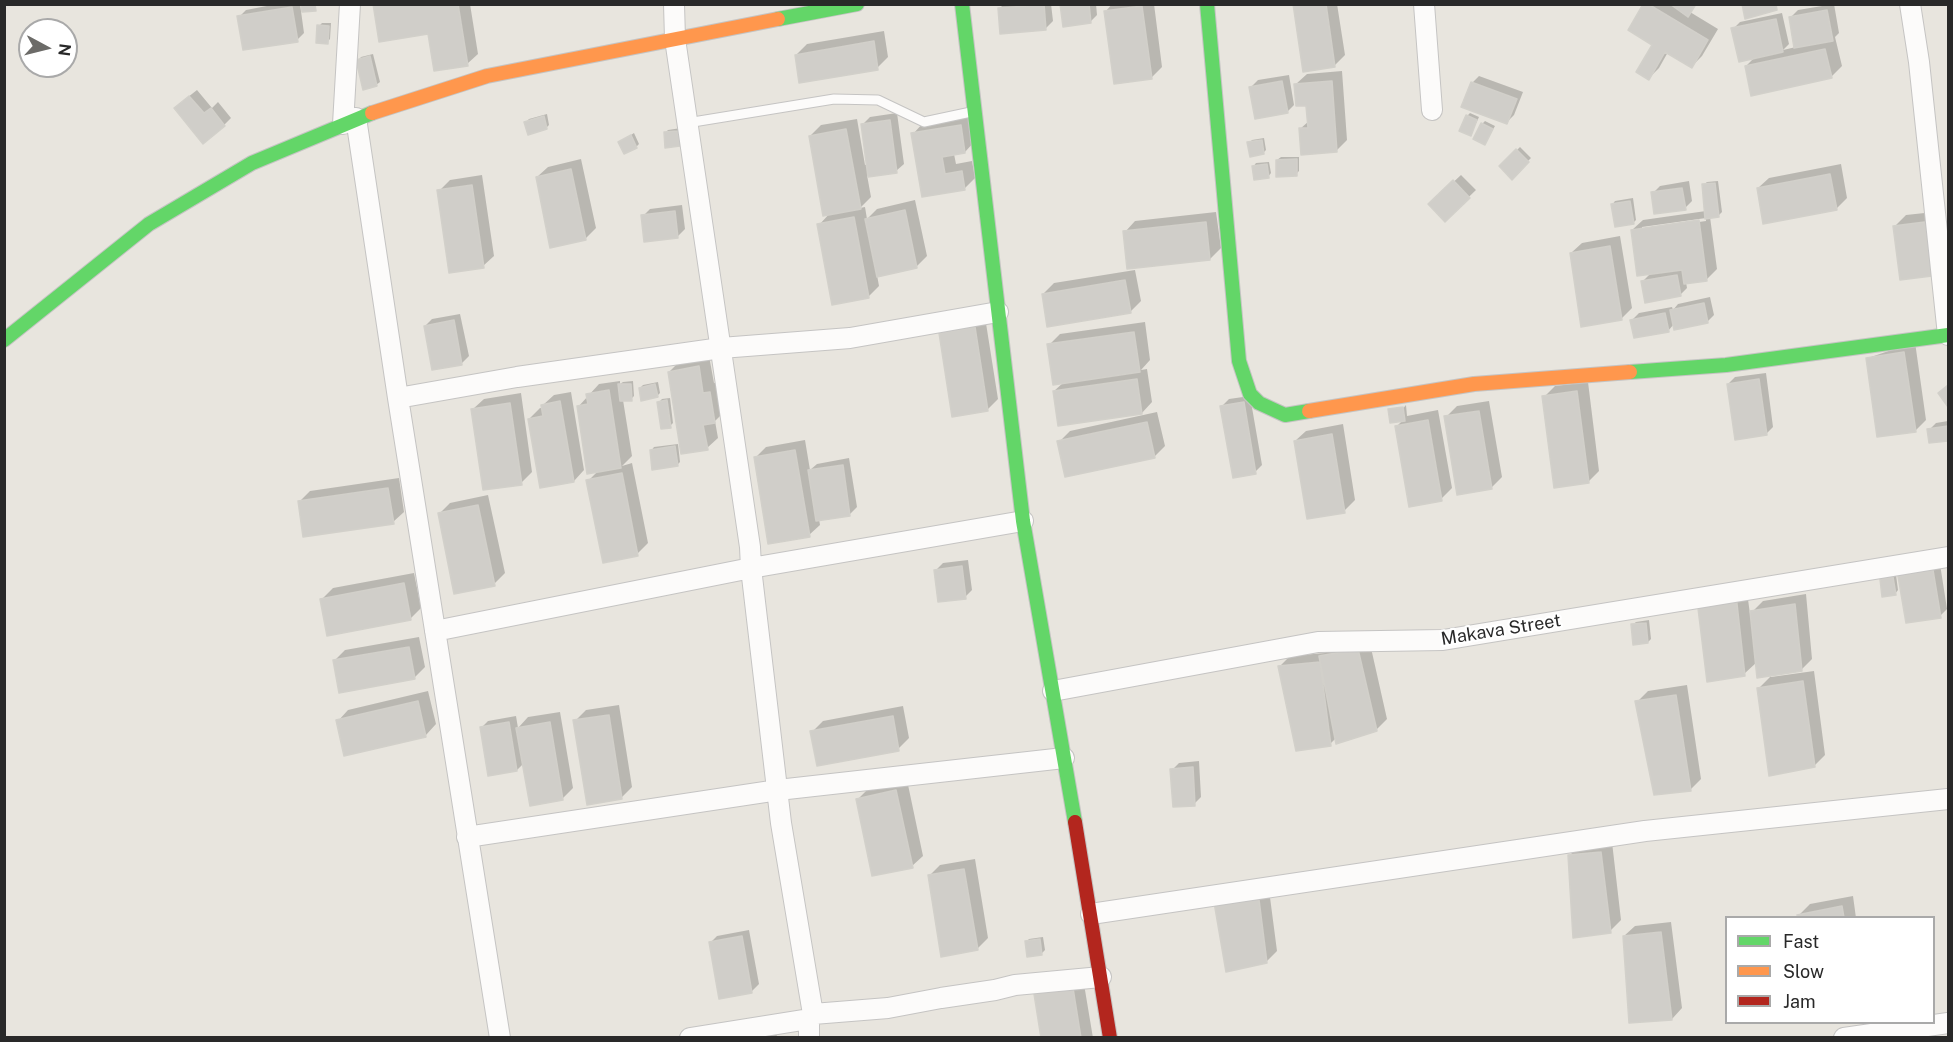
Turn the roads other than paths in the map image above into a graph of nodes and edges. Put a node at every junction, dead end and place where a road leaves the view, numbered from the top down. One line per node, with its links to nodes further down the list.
1 (350, 4): 11 (street)
2 (674, 4): 8 (street)
3 (857, 4): 8 (street)
4 (963, 4): 9 (street)
5 (1207, 4): 14 (street)
6 (1424, 4): 10 (street)
7 (1910, 4): 14 (street)
8 (675, 39): 11 (street); 12 (street)
9 (975, 111): 12 (lane); 13 (street)
10 (1432, 111)
11 (349, 121): 15 (street); 17 (street)
12 (687, 123): 16 (street)
13 (998, 312): 16 (street); 18 (street)
14 (1948, 335)
15 (4, 340)
16 (721, 348): 17 (street); 20 (street)
17 (398, 398): 21 (street)
18 (1023, 521): 20 (street); 22 (street)
19 (1948, 557): 22 (street, Makava Street)
20 (751, 568): 21 (street); 24 (street)
21 (435, 631): 26 (street)
22 (1053, 691): 23 (street)
23 (1064, 758): 24 (street); 27 (street)
24 (778, 790): 26 (street); 29 (street)
25 (1948, 799): 27 (street)
26 (467, 837): 31 (street)
27 (1091, 914): 28 (street)
28 (1101, 977): 29 (street); 33 (street)
29 (810, 1023): 32 (street)
30 (1948, 1023): 34 (street)
31 (500, 1038)
32 (690, 1038)
33 (1110, 1038)
34 (1844, 1038)

